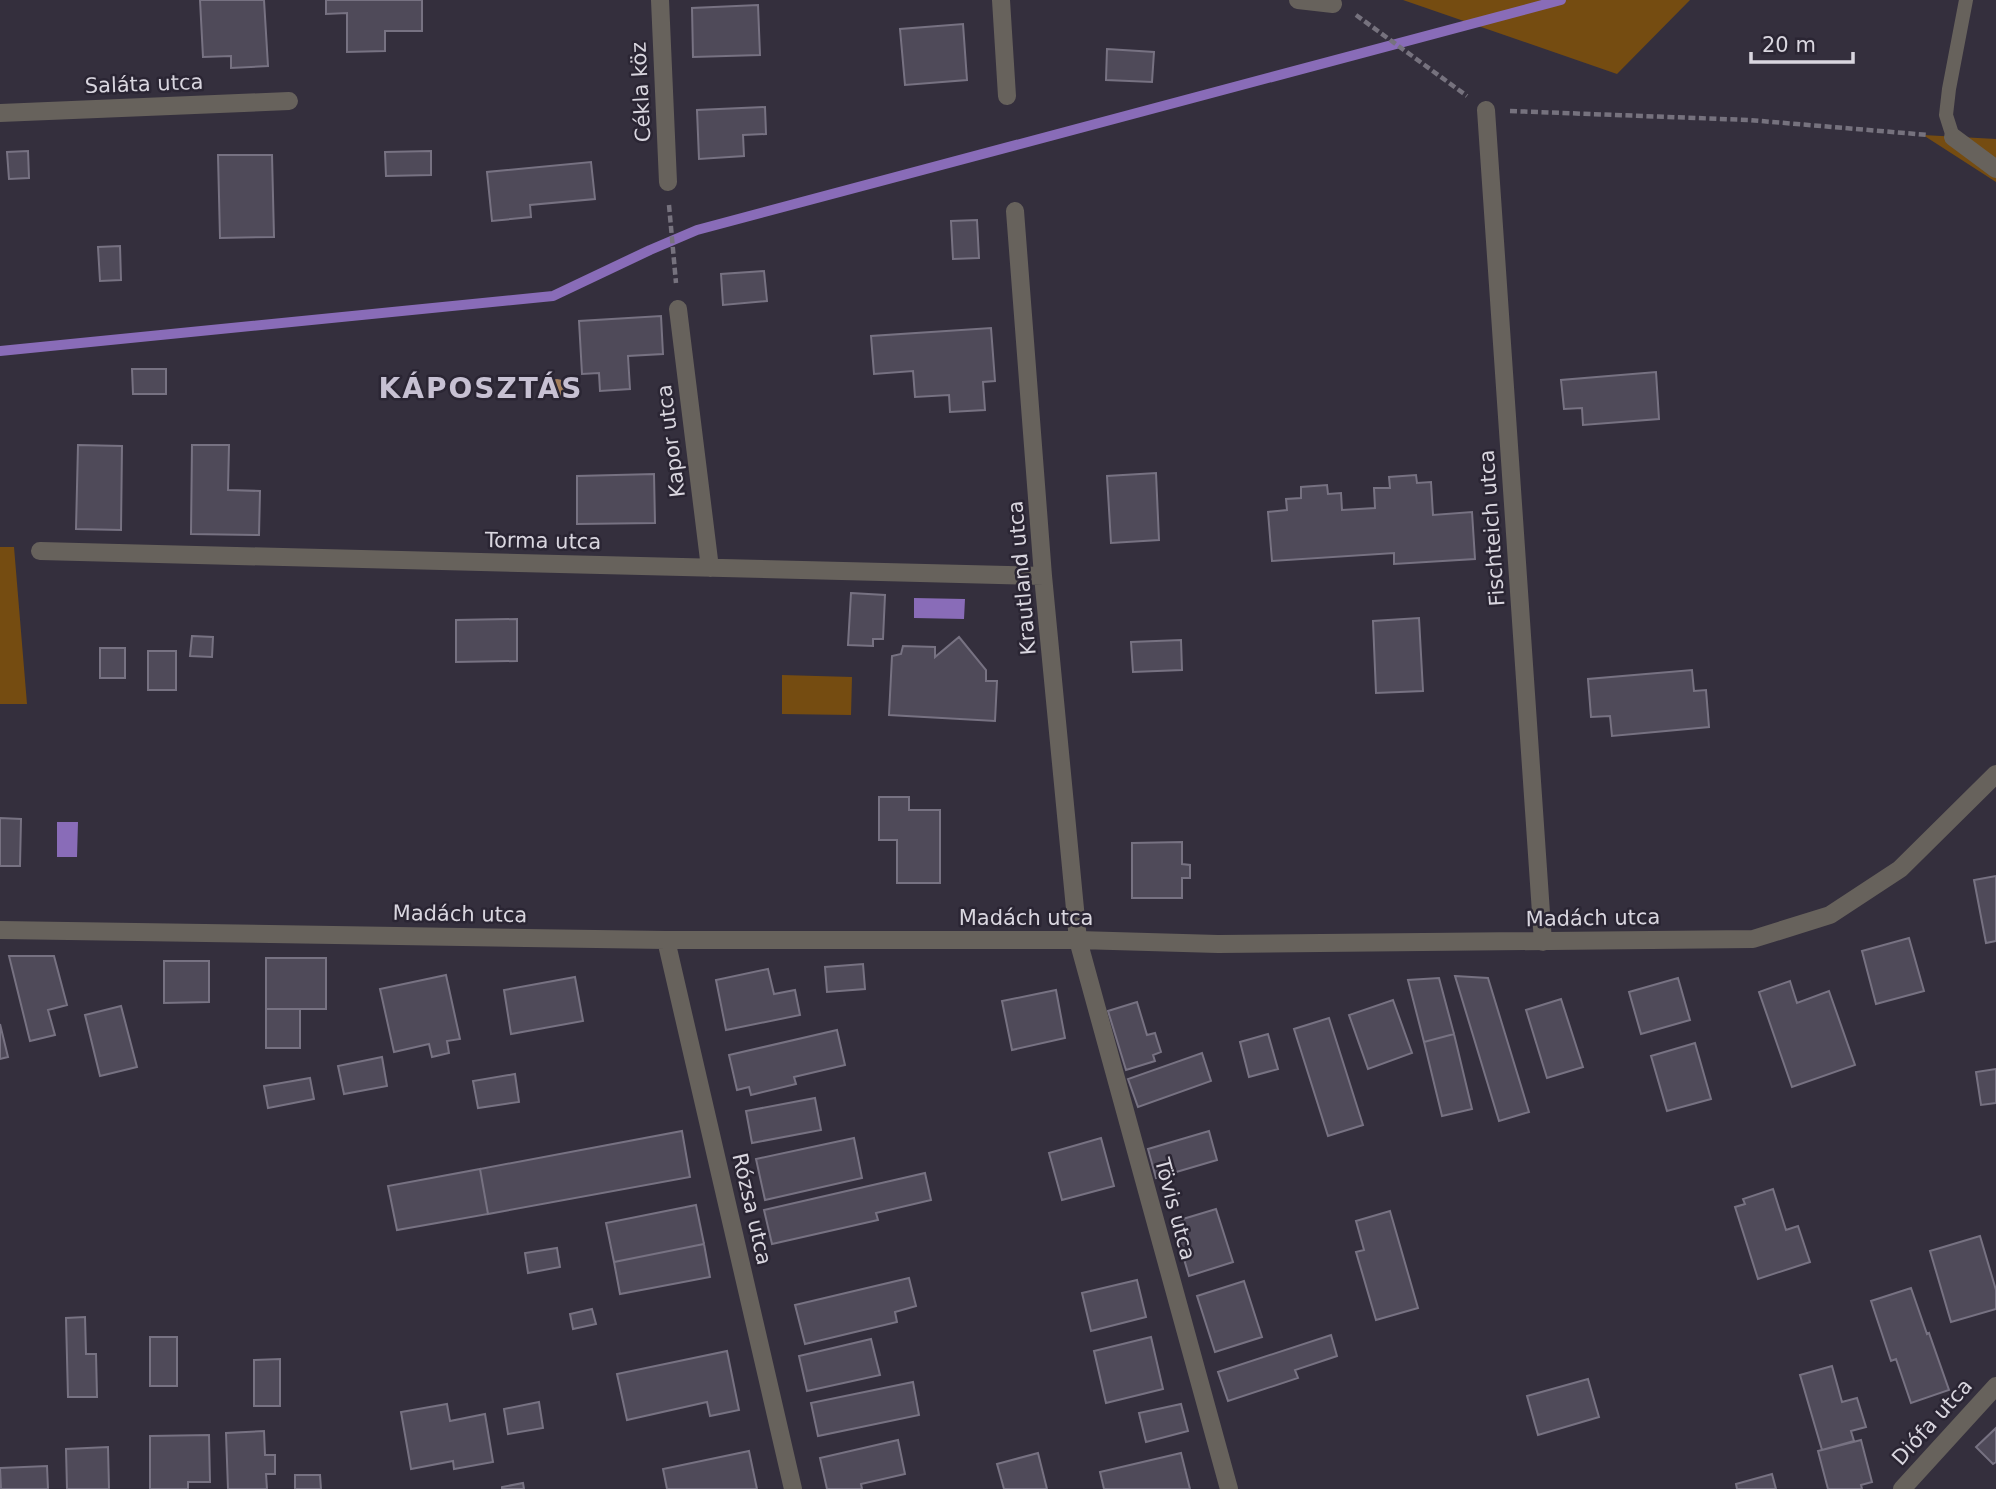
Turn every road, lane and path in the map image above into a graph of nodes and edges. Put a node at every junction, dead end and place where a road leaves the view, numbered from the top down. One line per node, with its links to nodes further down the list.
1 (660, 0): 13 (street, Cékla köz)
2 (1001, 0): 7 (street)
3 (1298, 0): 5 (street)
4 (1966, 0): 11 (lane)
5 (1333, 4)
6 (1381, 33): 9 (path)
7 (1007, 96)
8 (289, 101): 10 (street, Saláta utca)
9 (1486, 110): 11 (path); 25 (street, Fischteich utca)
10 (0, 113)
11 (1953, 137): 12 (street)
12 (1996, 169)
13 (668, 182)
14 (669, 211): 16 (path)
15 (1015, 211): 20 (street, Krautland utca)
16 (675, 269)
17 (678, 309): 19 (street, Kapor utca)
18 (40, 551): 19 (street, Torma utca)
19 (710, 568): 20 (street, Torma utca)
20 (1044, 576): 24 (street, Krautland utca)
21 (1996, 774): 25 (street, Madách utca)
22 (0, 930): 23 (street, Madách utca)
23 (666, 940): 24 (street, Madách utca); 27 (street, Rózsa utca)
24 (1079, 940): 25 (street, Madách utca); 28 (street, Tövis utca)
25 (1543, 942)
26 (1996, 1386): 29 (street, Diófa utca)
27 (793, 1489)
28 (1228, 1489)
29 (1902, 1489)

